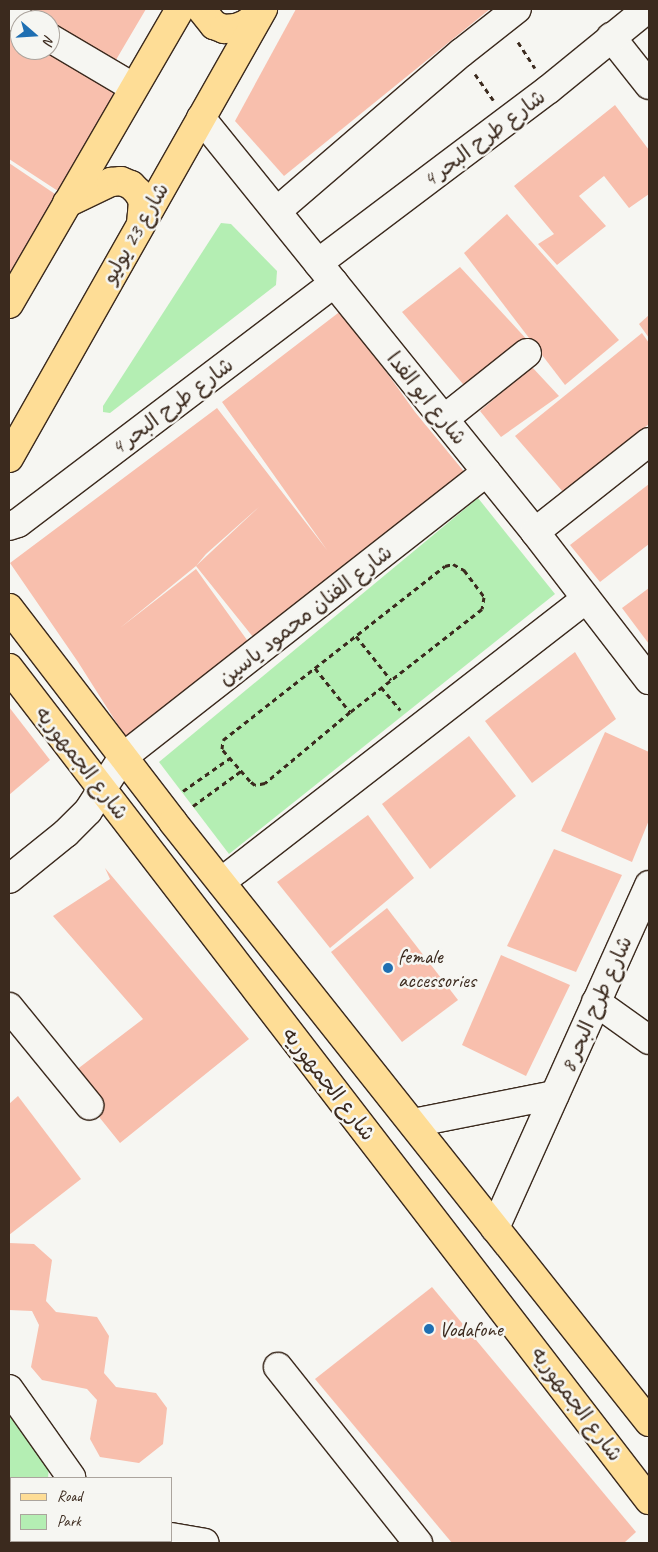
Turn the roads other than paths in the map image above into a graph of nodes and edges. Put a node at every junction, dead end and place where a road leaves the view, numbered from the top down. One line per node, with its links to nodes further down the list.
1 (180, 9): 9 (main road)
2 (201, 9): 4 (main road)
3 (647, 9): 6 (street, شارع طرح البحر 4)
4 (262, 11): 10 (main road, شارع 23 يوليو)
5 (510, 14): 12 (street)
6 (611, 37): 8 (street); 14 (street, شارع طرح البحر 4)
7 (60, 44): 9 (street)
8 (649, 85)
9 (133, 87): 11 (main road)
10 (201, 118): 12 (street, شارع ابو الفدا); 13 (main road, شارع 23 يوليو)
11 (67, 203): 13 (main road); 15 (main road)
12 (277, 211): 14 (street, شارع ابو الفدا)
13 (141, 223): 19 (main road, شارع 23 يوليو)
14 (326, 273): 17 (street, شارع ابو الفدا); 21 (street, شارع طرح البحر 4)
15 (9, 304)
16 (527, 353): 17 (street)
17 (444, 419): 20 (street, شارع ابو الفدا)
18 (649, 442): 22 (street)
19 (9, 458)
20 (486, 472): 22 (street, شارع ابو الفدا); 27 (street, شارع الفنان محمود ياسين)
21 (9, 526)
22 (535, 532): 23 (street, شارع ابو الفدا)
23 (586, 599): 26 (street, شارع ابو الفدا); 30 (street)
24 (9, 608): 27 (main road, شارع الجمهوريه)
25 (9, 668): 28 (main road, شارع الجمهوريه)
26 (649, 680)
27 (123, 758): 28 (street, شارع الفنان محمود ياسين); 30 (main road, شارع الجمهوريه)
28 (102, 789): 29 (street, شارع الفنان محمود ياسين); 43 (main road, شارع الجمهوريه)
29 (9, 879)
30 (221, 882): 37 (main road, شارع الجمهوريه)
31 (649, 885): 32 (street, شارع طرح البحر 8)
32 (596, 1002): 34 (street); 35 (street, شارع طرح البحر 8)
33 (9, 1007): 36 (street)
34 (649, 1040)
35 (554, 1096): 37 (street, شارع طرح البحر 8); 38 (street, شارع طرح البحر 8)
36 (89, 1105)
37 (413, 1124): 38 (main road, شارع الجمهوريه)
38 (495, 1228): 41 (main road, شارع الجمهوريه)
39 (278, 1367): 46 (street)
40 (9, 1389): 42 (street)
41 (649, 1422)
42 (72, 1477)
43 (649, 1500)
44 (172, 1537): 45 (street)
45 (204, 1543)
46 (418, 1543)

